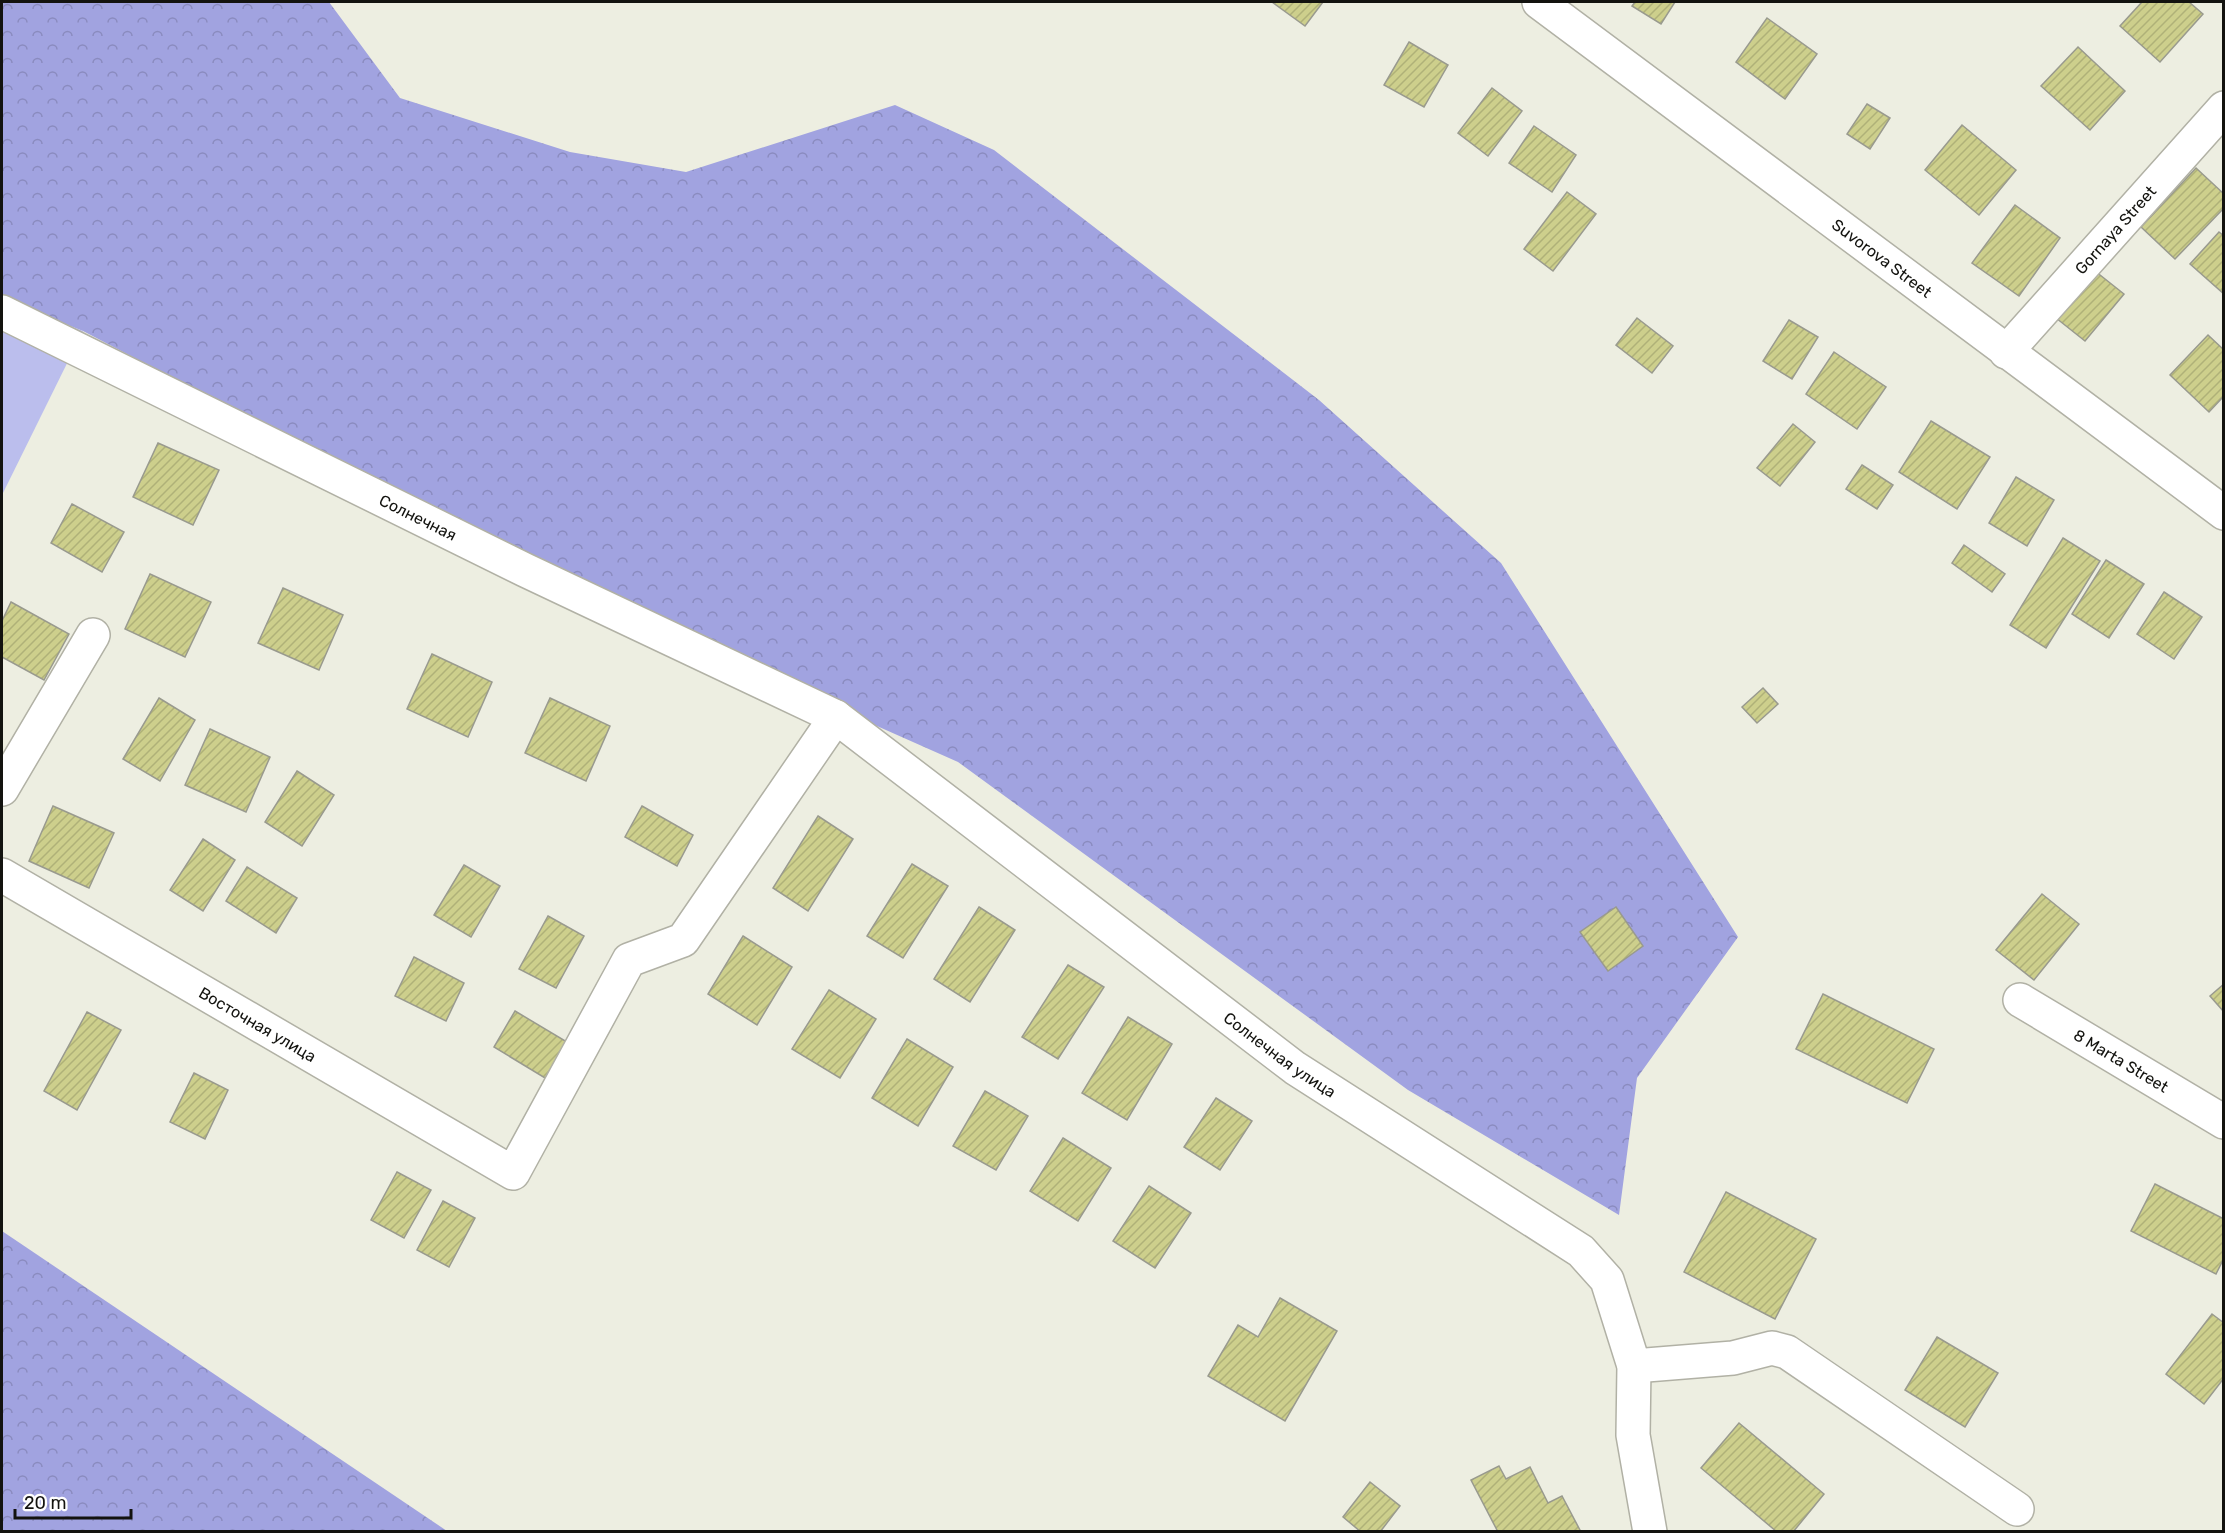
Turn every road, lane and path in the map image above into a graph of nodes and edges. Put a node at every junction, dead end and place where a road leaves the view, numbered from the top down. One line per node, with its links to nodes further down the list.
1 (1539, 2): 4 (street, Suvorova Street)
2 (2223, 108): 4 (street, Gornaya Street)
3 (2, 312): 7 (street, Солнечная)
4 (2006, 352): 5 (street, Suvorova Street)
5 (2223, 513)
6 (93, 635): 8 (street)
7 (836, 717): 9 (street, Восточная улица); 12 (street, Солнечная улица)
8 (2, 789)
9 (2, 875)
10 (2020, 1000): 11 (street, 8 Marta Street)
11 (2223, 1122)
12 (1634, 1366): 13 (street); 14 (street, Солнечная улица)
13 (2017, 1509)
14 (1650, 1532)

